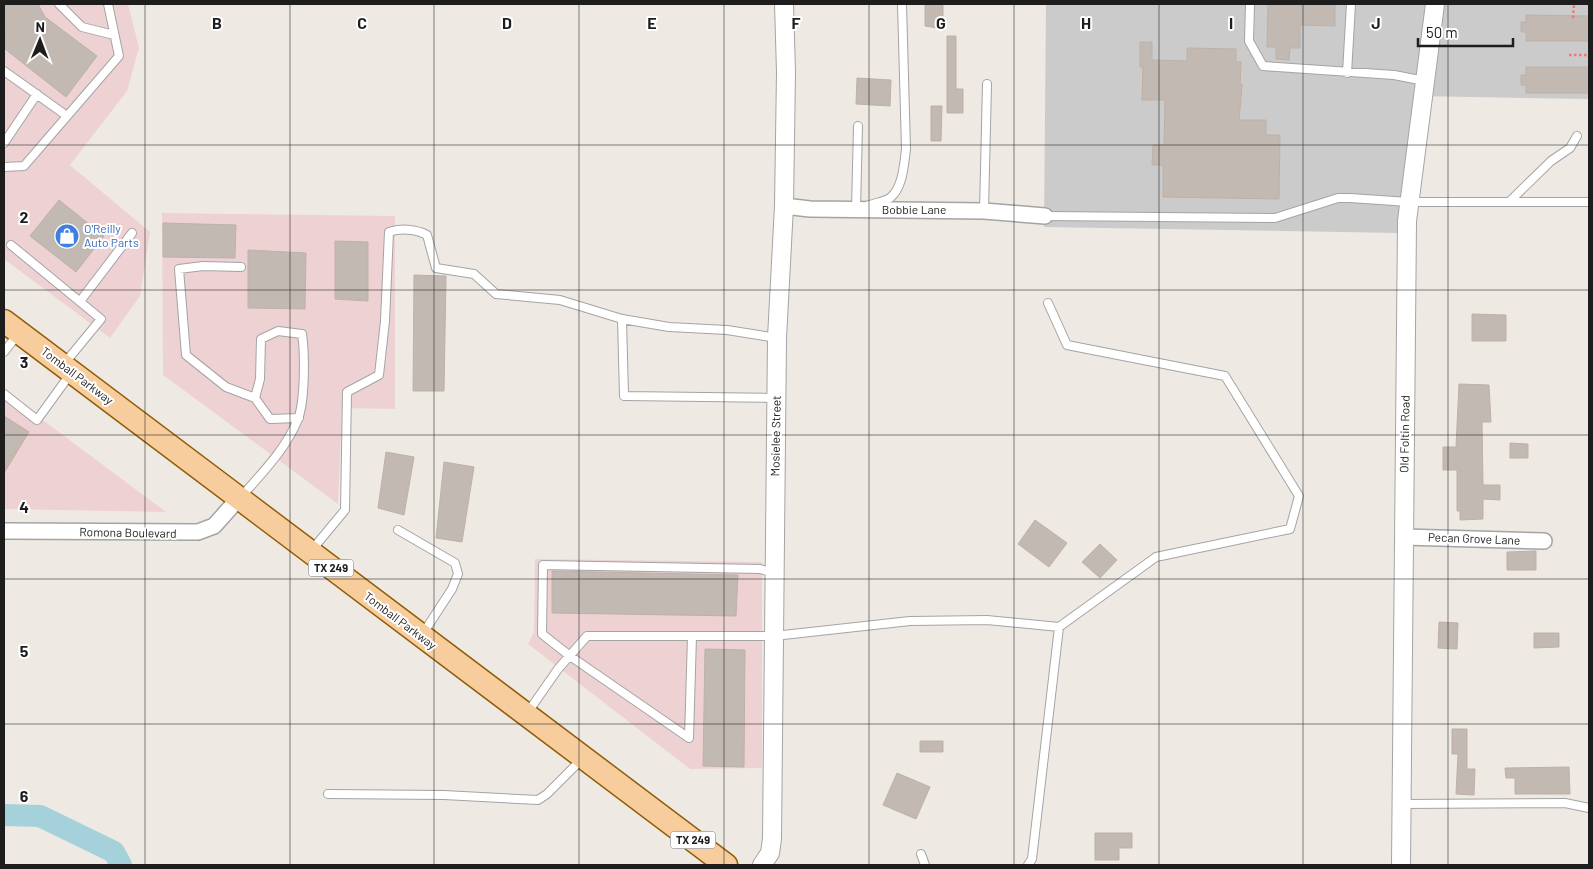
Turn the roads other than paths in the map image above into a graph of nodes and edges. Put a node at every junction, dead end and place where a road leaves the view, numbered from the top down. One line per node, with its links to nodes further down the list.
1 (59, 4): 8 (lane)
2 (108, 4): 8 (lane)
3 (784, 4): 22 (street, Mosielee Street)
4 (902, 4): 23 (lane)
5 (1250, 4): 10 (lane)
6 (1351, 4): 10 (lane)
7 (1435, 4): 11 (street, Old Foltin Road)
8 (114, 35): 14 (lane)
9 (4, 71): 13 (lane)
10 (1347, 73): 11 (lane)
11 (1424, 81): 20 (street, Old Foltin Road)
12 (987, 84): 24 (lane)
13 (37, 94): 14 (lane); 17 (lane)
14 (67, 116): 18 (lane)
15 (858, 126): 23 (lane)
16 (1577, 136): 19 (lane)
17 (4, 143)
18 (4, 167)
19 (1510, 201): 20 (lane); 21 (lane)
20 (1409, 202): 25 (lane); 43 (street, Old Foltin Road)
21 (1589, 202)
22 (784, 206): 23 (street, Bobbie Lane); 33 (street, Mosielee Street)
23 (854, 210): 24 (street, Bobbie Lane)
24 (984, 211): 25 (street, Bobbie Lane)
25 (1045, 216)
26 (132, 233): 29 (lane)
27 (11, 245): 29 (lane)
28 (241, 266): 37 (lane)
29 (81, 300): 35 (lane)
30 (1048, 303): 47 (lane)
31 (622, 318): 33 (lane); 38 (lane); 45 (lane)
32 (11, 327): 34 (lane); 35 (main road, Tomball Parkway / TX 249)
33 (777, 338): 38 (street, Mosielee Street)
34 (4, 352)
35 (67, 369): 36 (lane); 40 (main road, Tomball Parkway / TX 249)
36 (4, 394)
37 (255, 398): 39 (lane); 39 (lane)
38 (776, 398): 46 (street, Mosielee Street)
39 (299, 418): 40 (lane)
40 (239, 498): 42 (street, Romona Boulevard); 45 (main road, Tomball Parkway / TX 249)
41 (398, 530): 48 (lane)
42 (4, 531)
43 (1404, 537): 44 (street, Pecan Grove Lane); 55 (street, Old Foltin Road)
44 (1544, 541)
45 (310, 552): 48 (main road, Tomball Parkway / TX 249)
46 (774, 573): 50 (street, Mosielee Street); 51 (lane)
47 (1059, 627): 50 (lane); 61 (lane)
48 (421, 636): 52 (main road, Tomball Parkway / TX 249)
49 (692, 636): 50 (lane); 51 (lane); 51 (lane)
50 (774, 636): 59 (street, Mosielee Street)
51 (570, 656): 52 (lane)
52 (526, 716): 53 (main road, Tomball Parkway / TX 249)
53 (583, 758): 54 (lane); 58 (main road, Tomball Parkway / TX 249)
54 (328, 794)
55 (1401, 804): 56 (lane); 62 (street, Old Foltin Road)
56 (1589, 808)
57 (920, 854): 60 (lane)
58 (718, 863)
59 (762, 865)
60 (925, 865)
61 (1028, 865)
62 (1400, 865)

